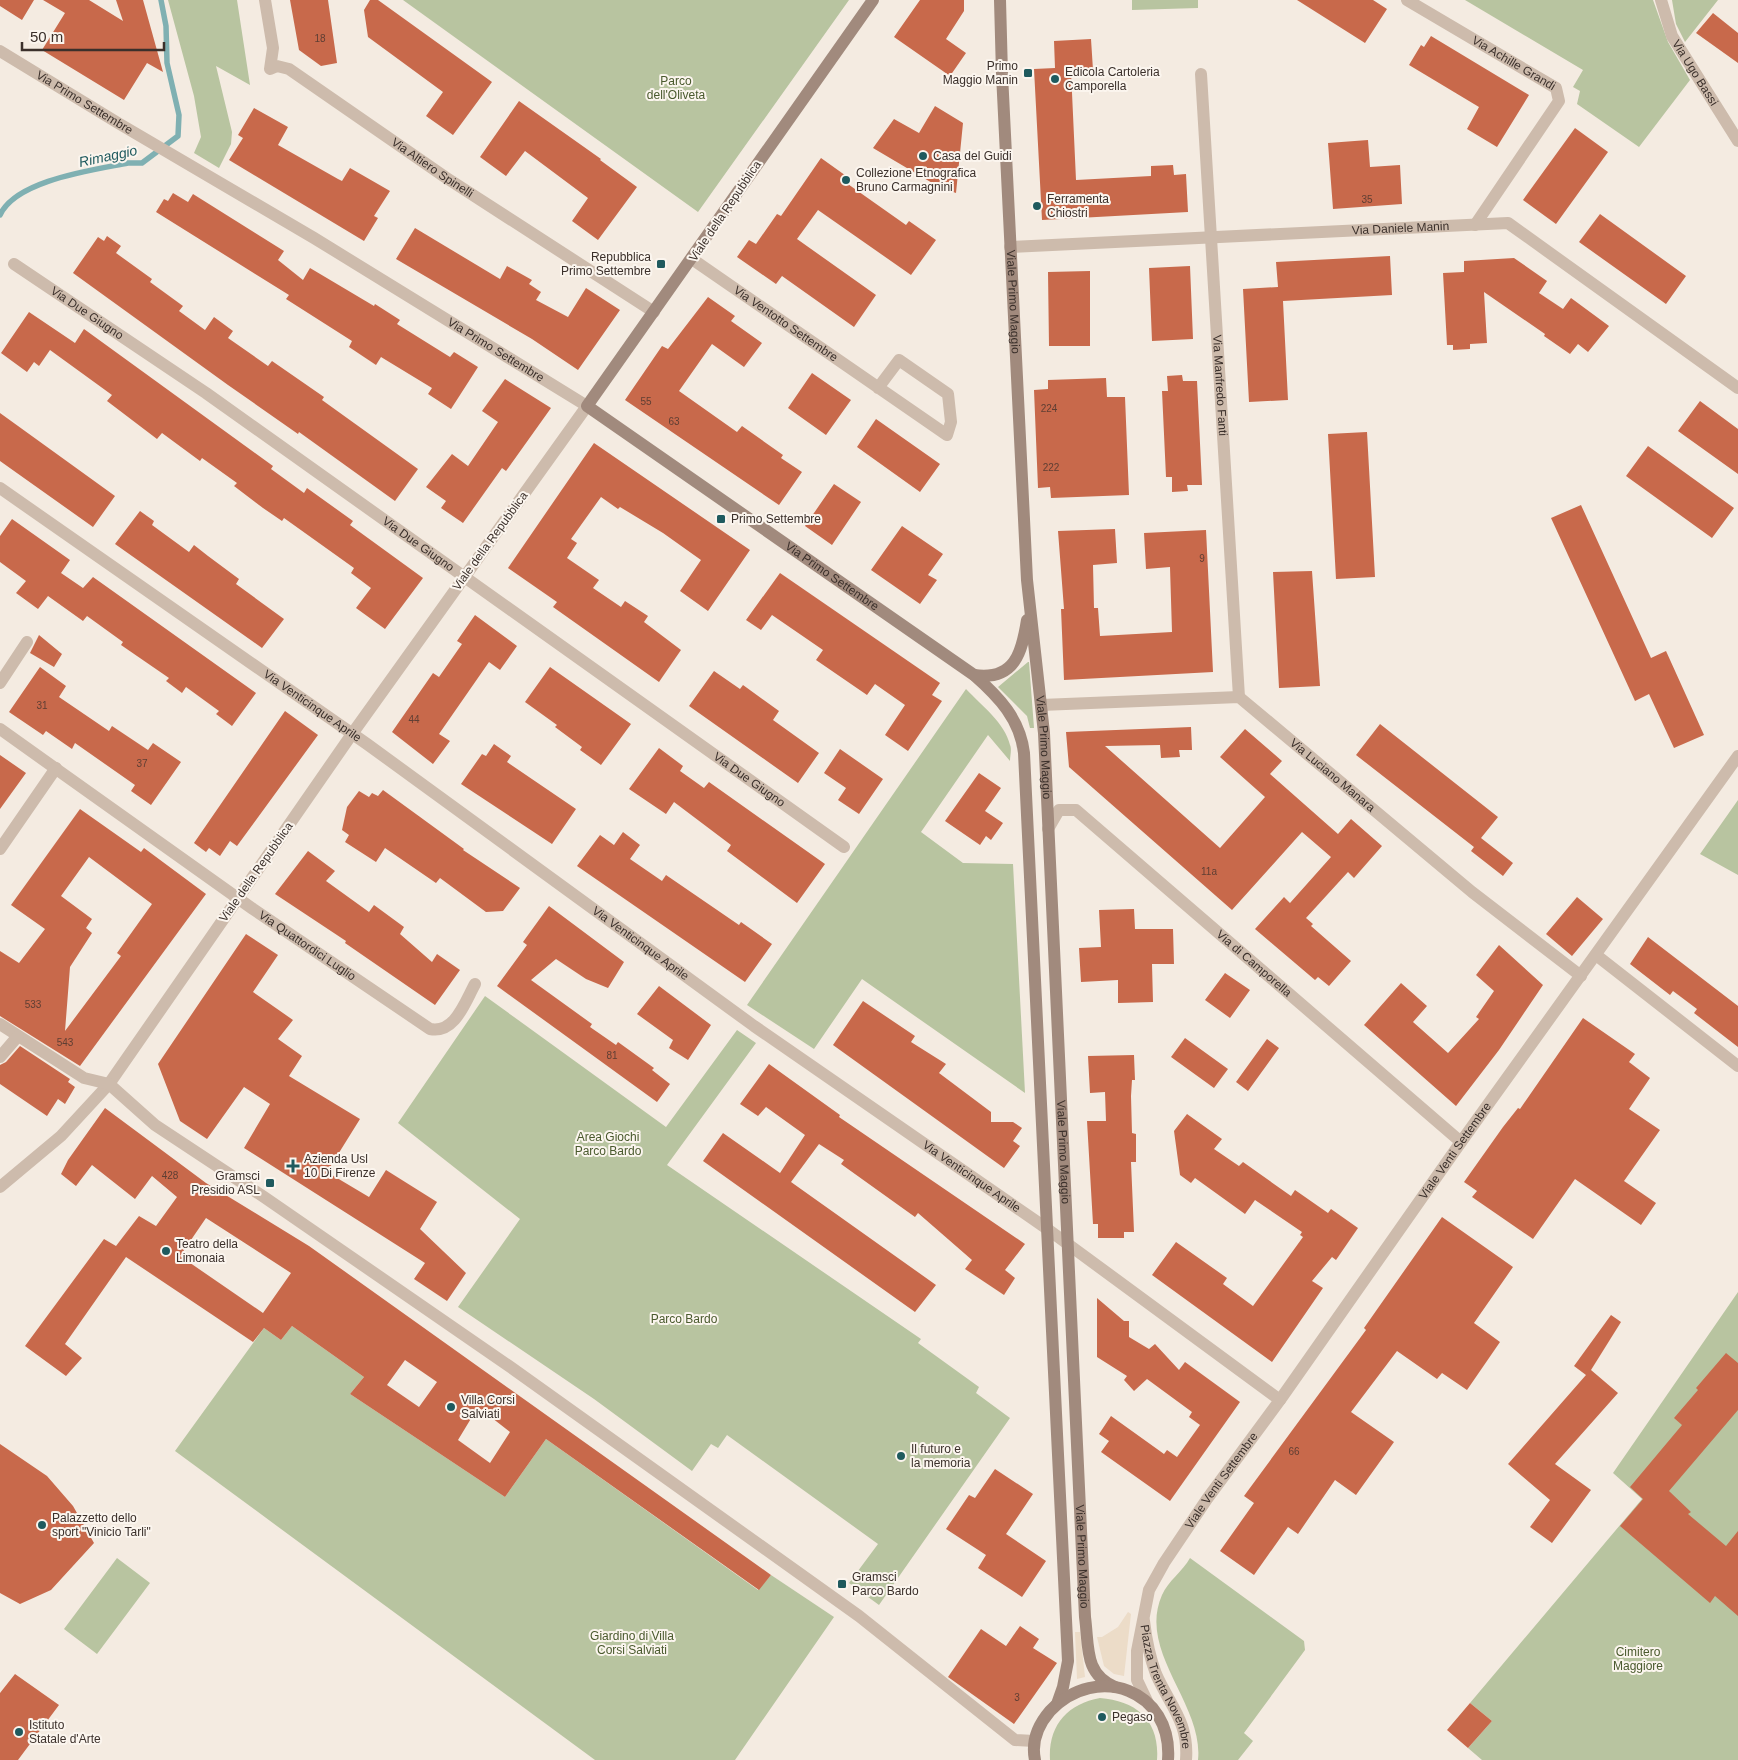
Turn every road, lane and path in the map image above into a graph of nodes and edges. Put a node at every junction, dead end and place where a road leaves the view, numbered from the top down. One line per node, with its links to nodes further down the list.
1 (265, 0): 14 (street, Via Altiero Spinelli)
2 (873, 0): 12 (main road, Viale della Repubblica)
3 (1000, 0): 11 (main road, Viale Primo Maggio)
4 (1407, 0): 9 (street, Via Achille Grandi)
5 (1661, 0): 8 (street, Via Ugo Bassi)
6 (0, 51): 17 (street, Via Primo Settembre)
7 (1201, 74): 10 (street, Via Manfredo Fanti)
8 (1738, 141)
9 (1475, 225): 10 (street, Via Daniele Manin); 16 (street, Via Daniele Manin)
10 (1210, 238): 11 (street, Via Daniele Manin); 24 (street, Via Manfredo Fanti)
11 (1010, 247): 20 (main road, Viale Primo Maggio)
12 (692, 259): 14 (main road, Viale della Repubblica); 15 (street, Via Ventotto Settembre)
13 (14, 264): 19 (street, Via Due Giugno)
14 (654, 312): 17 (main road, Viale della Repubblica)
15 (878, 388): 15 (street, Via Ventotto Settembre)
16 (1738, 388)
17 (587, 406): 19 (street, Viale della Repubblica); 22 (main road, Via Primo Settembre)
18 (0, 488): 27 (street, Via Venticinque Aprile)
19 (465, 577): 27 (street, Viale della Repubblica); 32 (street, Via Due Giugno)
20 (1030, 605): 22 (main road, Viale Primo Maggio); 25 (main road, Viale Primo Maggio)
21 (27, 642): 23 (street)
22 (974, 675): 28 (main road, Via Primo Settembre)
23 (0, 683)
24 (1239, 697): 25 (street); 36 (street, Via Luciano Manara)
25 (1041, 704): 31 (main road, Viale Primo Maggio)
26 (0, 729): 30 (street, Via Quattordici Luglio)
27 (352, 734): 34 (street, Viale della Repubblica); 45 (street, Via Venticinque Aprile)
28 (1023, 746): 45 (main road, Viale Primo Maggio)
29 (1738, 756): 35 (street, Viale Venti Settembre)
30 (56, 768): 33 (street); 34 (street, Via Quattordici Luglio)
31 (1048, 829): 43 (street, Via di Camporella); 46 (main road, Viale Primo Maggio)
32 (844, 847)
33 (0, 849)
34 (238, 898): 37 (street, Via Quattordici Luglio); 42 (street, Viale della Repubblica)
35 (1596, 955): 36 (street, Viale Venti Settembre); 41 (street)
36 (1581, 976): 43 (street, Viale Venti Settembre)
37 (476, 984)
38 (0, 1024): 39 (street)
39 (18, 1036): 40 (street); 42 (street)
40 (0, 1057)
41 (1738, 1066)
42 (109, 1084): 44 (street, Viale della Repubblica); 53 (street)
43 (1461, 1142): 47 (street, Viale Venti Settembre)
44 (0, 1187)
45 (1046, 1228): 46 (street, Via Venticinque Aprile); 52 (main road, Viale Primo Maggio)
46 (1067, 1244): 47 (street, Via Venticinque Aprile); 50 (main road, Viale Primo Maggio)
47 (1280, 1400): 48 (street, Viale Venti Settembre)
48 (1176, 1547): 49 (street, Piazza Trenta Novembre)
49 (1144, 1614): 51 (street, Piazza Trenta Novembre); 56 (street, Piazza Trenta Novembre)
50 (1116, 1687): 51 (main road, Piazza Trenta Novembre); 52 (main road, Piazza Trenta Novembre)
51 (1148, 1703): 55 (main road, Piazza Trenta Novembre)
52 (1057, 1704): 53 (main road, Piazza Trenta Novembre)
53 (1034, 1741): 54 (main road, Piazza Trenta Novembre)
54 (1033, 1758)
55 (1168, 1760)
56 (1186, 1760)

